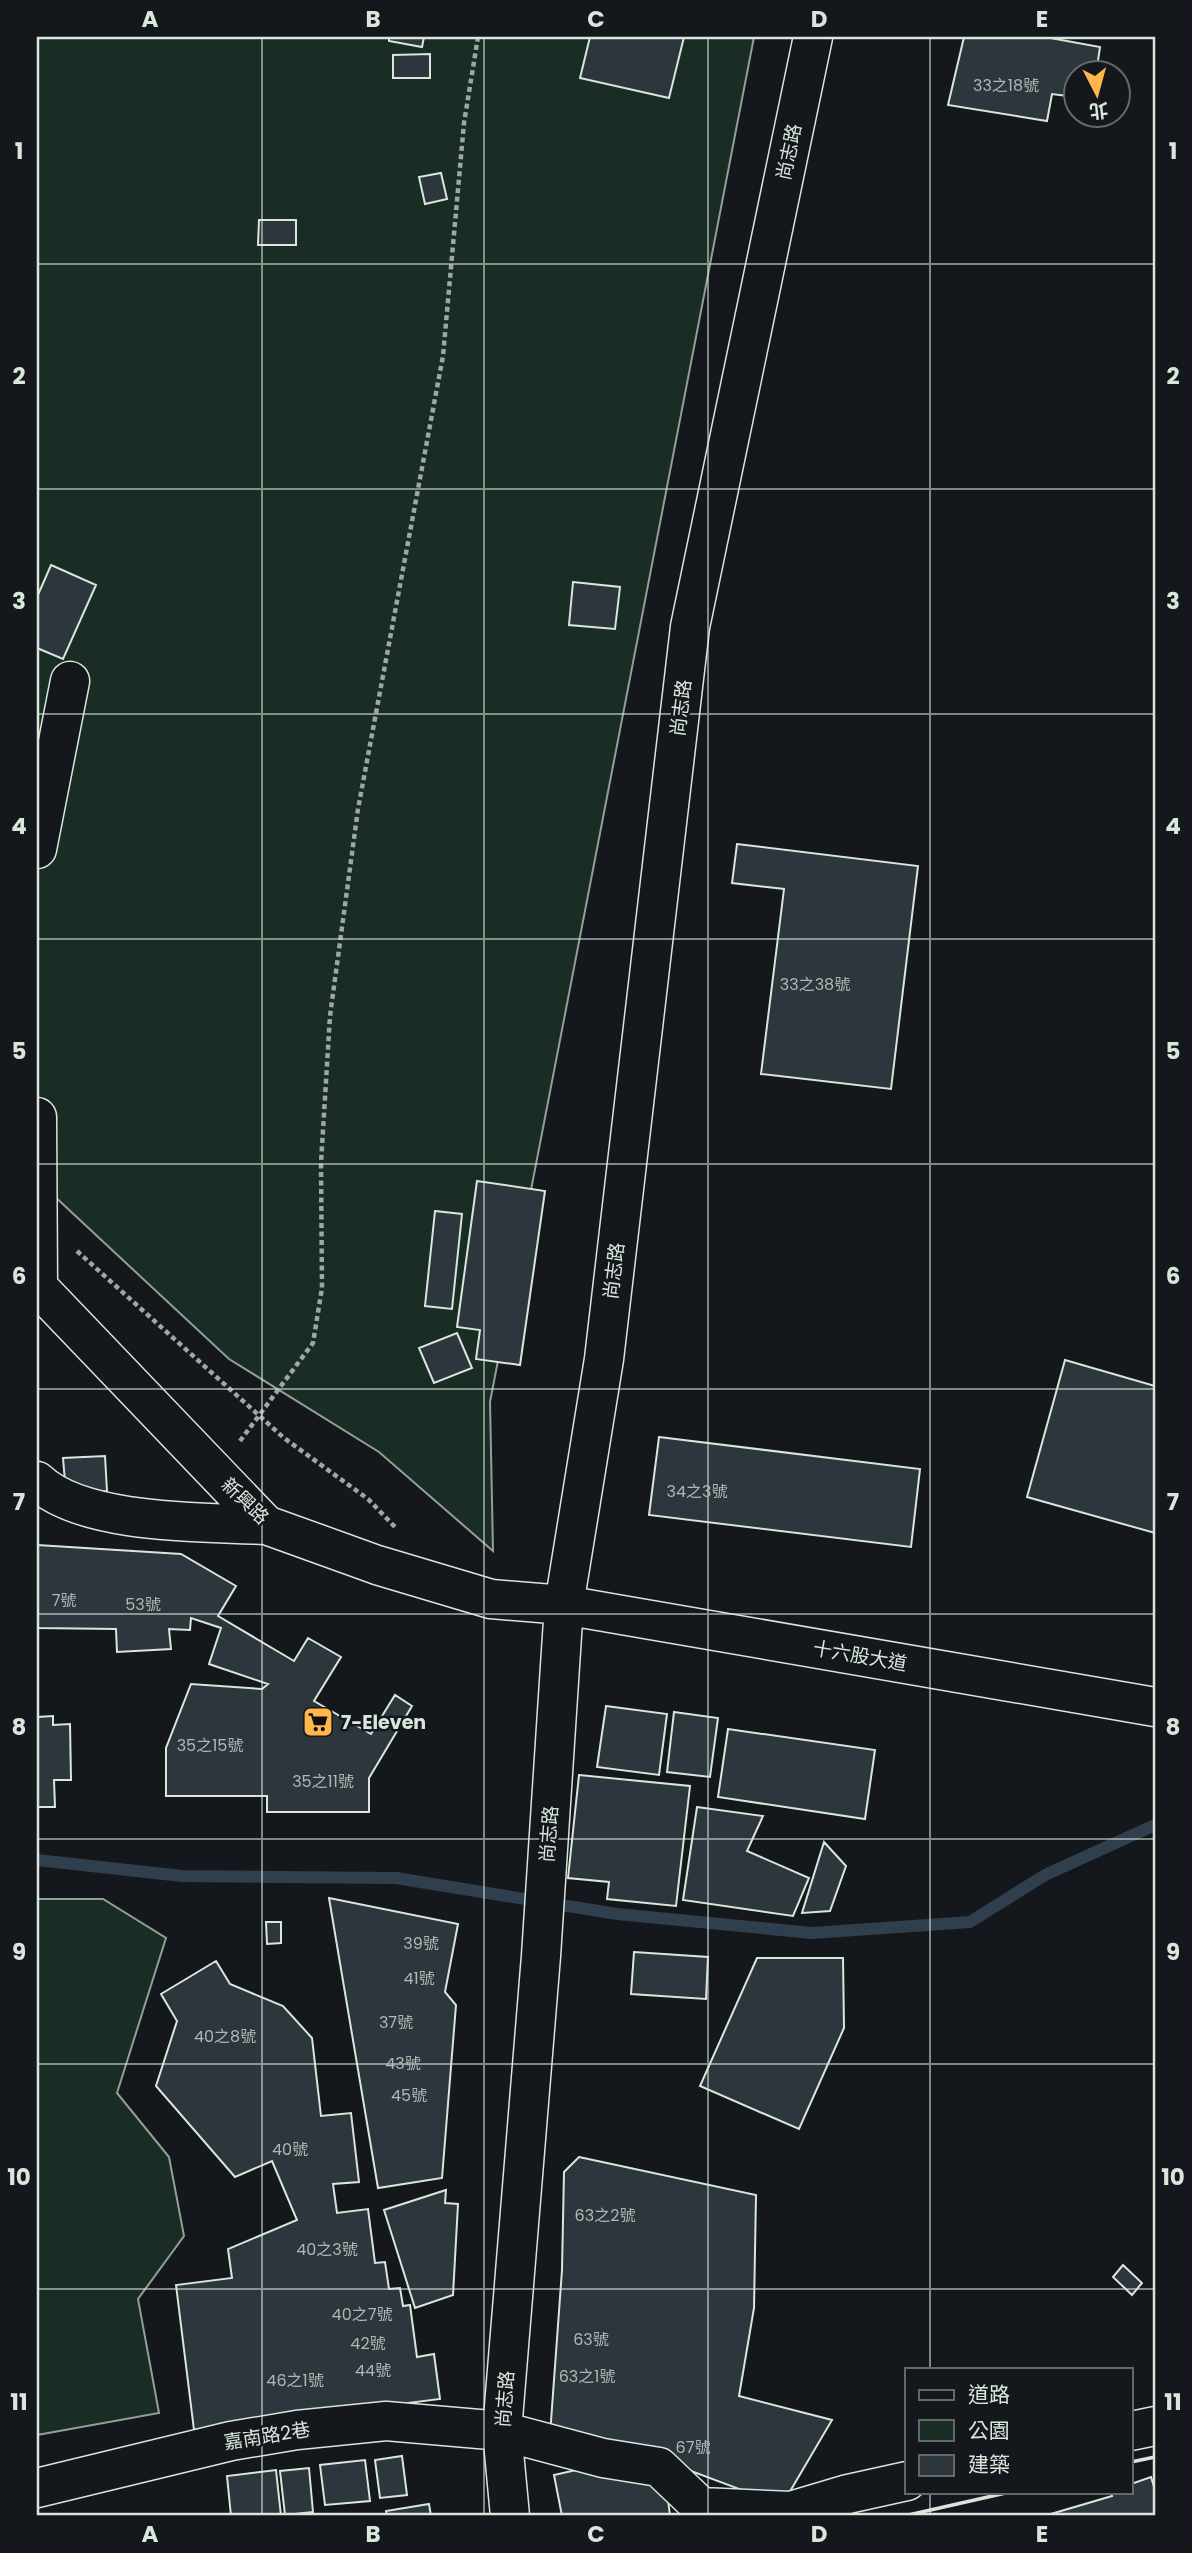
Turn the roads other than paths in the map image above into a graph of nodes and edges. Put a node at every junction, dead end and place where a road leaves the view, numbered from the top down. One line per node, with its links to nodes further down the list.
1 (813, 37): 9 (street, 尚志路)
2 (70, 681): 3 (street)
3 (37, 849)
4 (37, 1117): 5 (street)
5 (37, 1214): 6 (street)
6 (38, 1287): 8 (street, 新興路)
7 (37, 1481): 8 (street)
8 (266, 1525): 9 (street, 新興路)
9 (564, 1605): 10 (street, 十六股大道); 12 (street, 尚志路)
10 (1155, 1707)
11 (1155, 2426): 13 (street)
12 (502, 2431): 14 (street, 嘉南路2巷); 15 (street, 嘉南路2巷); 16 (street, 尚志路)
13 (1132, 2431)
14 (905, 2481)
15 (37, 2488)
16 (510, 2516)

